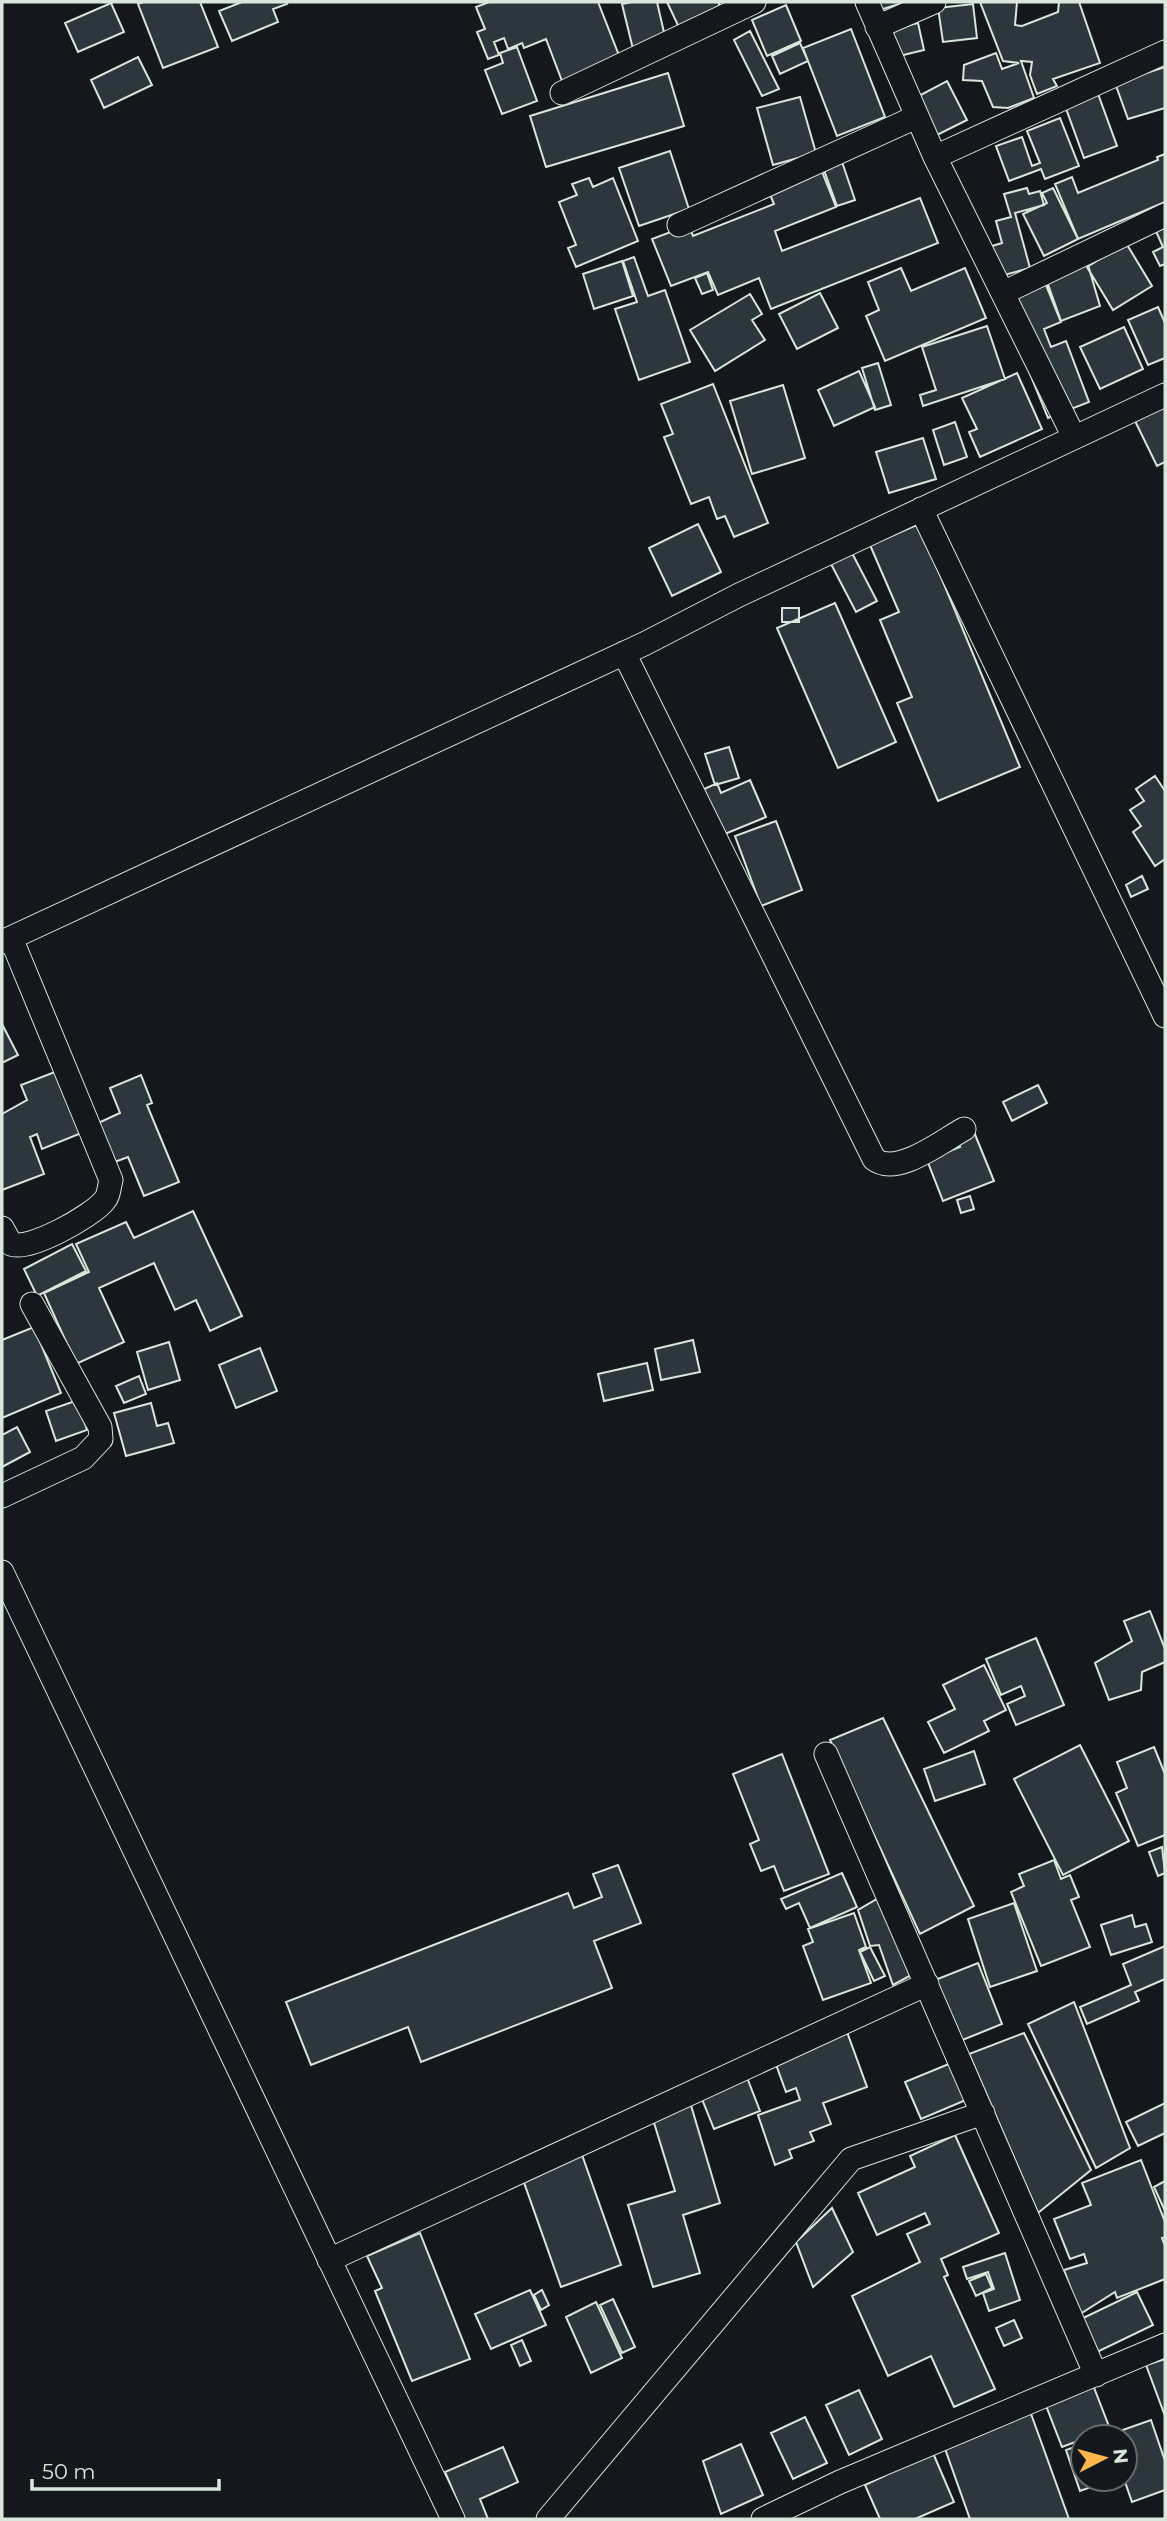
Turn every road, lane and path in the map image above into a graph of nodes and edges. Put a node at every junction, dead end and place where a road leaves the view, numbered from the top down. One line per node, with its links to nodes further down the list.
1 (754, 2): 6 (street)
2 (867, 2): 4 (street)
3 (934, 2): 4 (street)
4 (877, 27): 7 (street)
5 (1165, 52): 8 (street)
6 (562, 93)
7 (916, 117): 8 (street); 10 (street)
8 (935, 158): 11 (street)
9 (1165, 215): 11 (street)
10 (679, 225)
11 (1003, 293): 13 (street)
12 (1165, 395): 13 (street)
13 (1074, 437): 14 (street)
14 (921, 509): 15 (street); 17 (street)
15 (624, 653): 16 (street); 18 (street)
16 (6, 940): 19 (street)
17 (1165, 1016)
18 (964, 1129)
19 (2, 1228)
20 (32, 1304): 21 (street)
21 (2, 1496)
22 (2, 1572): 26 (street)
23 (826, 1754): 24 (street)
24 (927, 1984): 25 (street); 26 (street)
25 (983, 2113): 28 (street); 30 (street)
26 (330, 2260): 29 (street)
27 (1165, 2345): 28 (street)
28 (1096, 2375): 31 (street)
29 (453, 2519)
30 (548, 2519)
31 (763, 2519)

